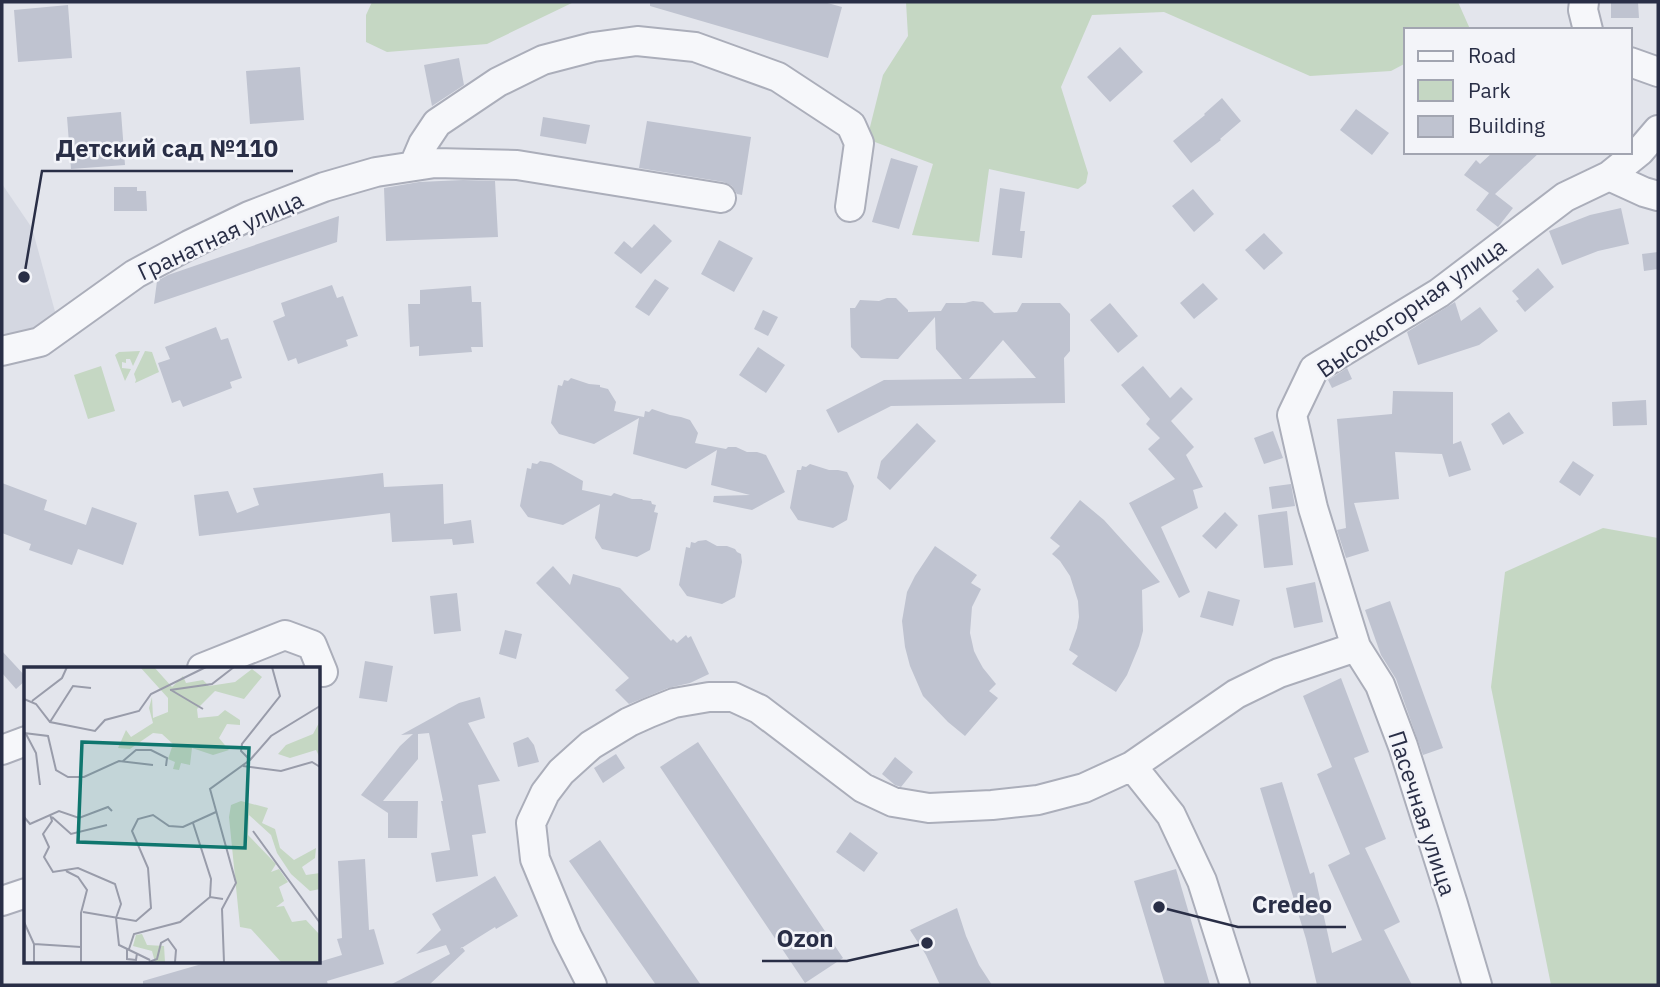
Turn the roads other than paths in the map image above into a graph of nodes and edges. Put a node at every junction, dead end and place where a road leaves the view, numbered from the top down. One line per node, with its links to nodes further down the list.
1 (1584, 2): 2 (street)
2 (1588, 28)
3 (1632, 63): 4 (street)
4 (1658, 72)
5 (1658, 130): 7 (street, Высокогорная улица)
6 (414, 165): 9 (street, Гранатная улица); 10 (street); 11 (street, Гранатная улица)
7 (1609, 176): 8 (street); 12 (street, Высокогорная улица)
8 (1658, 196)
9 (721, 198)
10 (850, 207)
11 (2, 351)
12 (1356, 647): 17 (street); 22 (street, Пасечная улица)
13 (205, 667): 14 (street)
14 (323, 671)
15 (24, 742): 16 (street)
16 (2, 750)
17 (1132, 766): 20 (street); 21 (street)
18 (24, 894): 19 (street)
19 (2, 901)
20 (592, 985)
21 (1235, 985)
22 (1477, 985)

